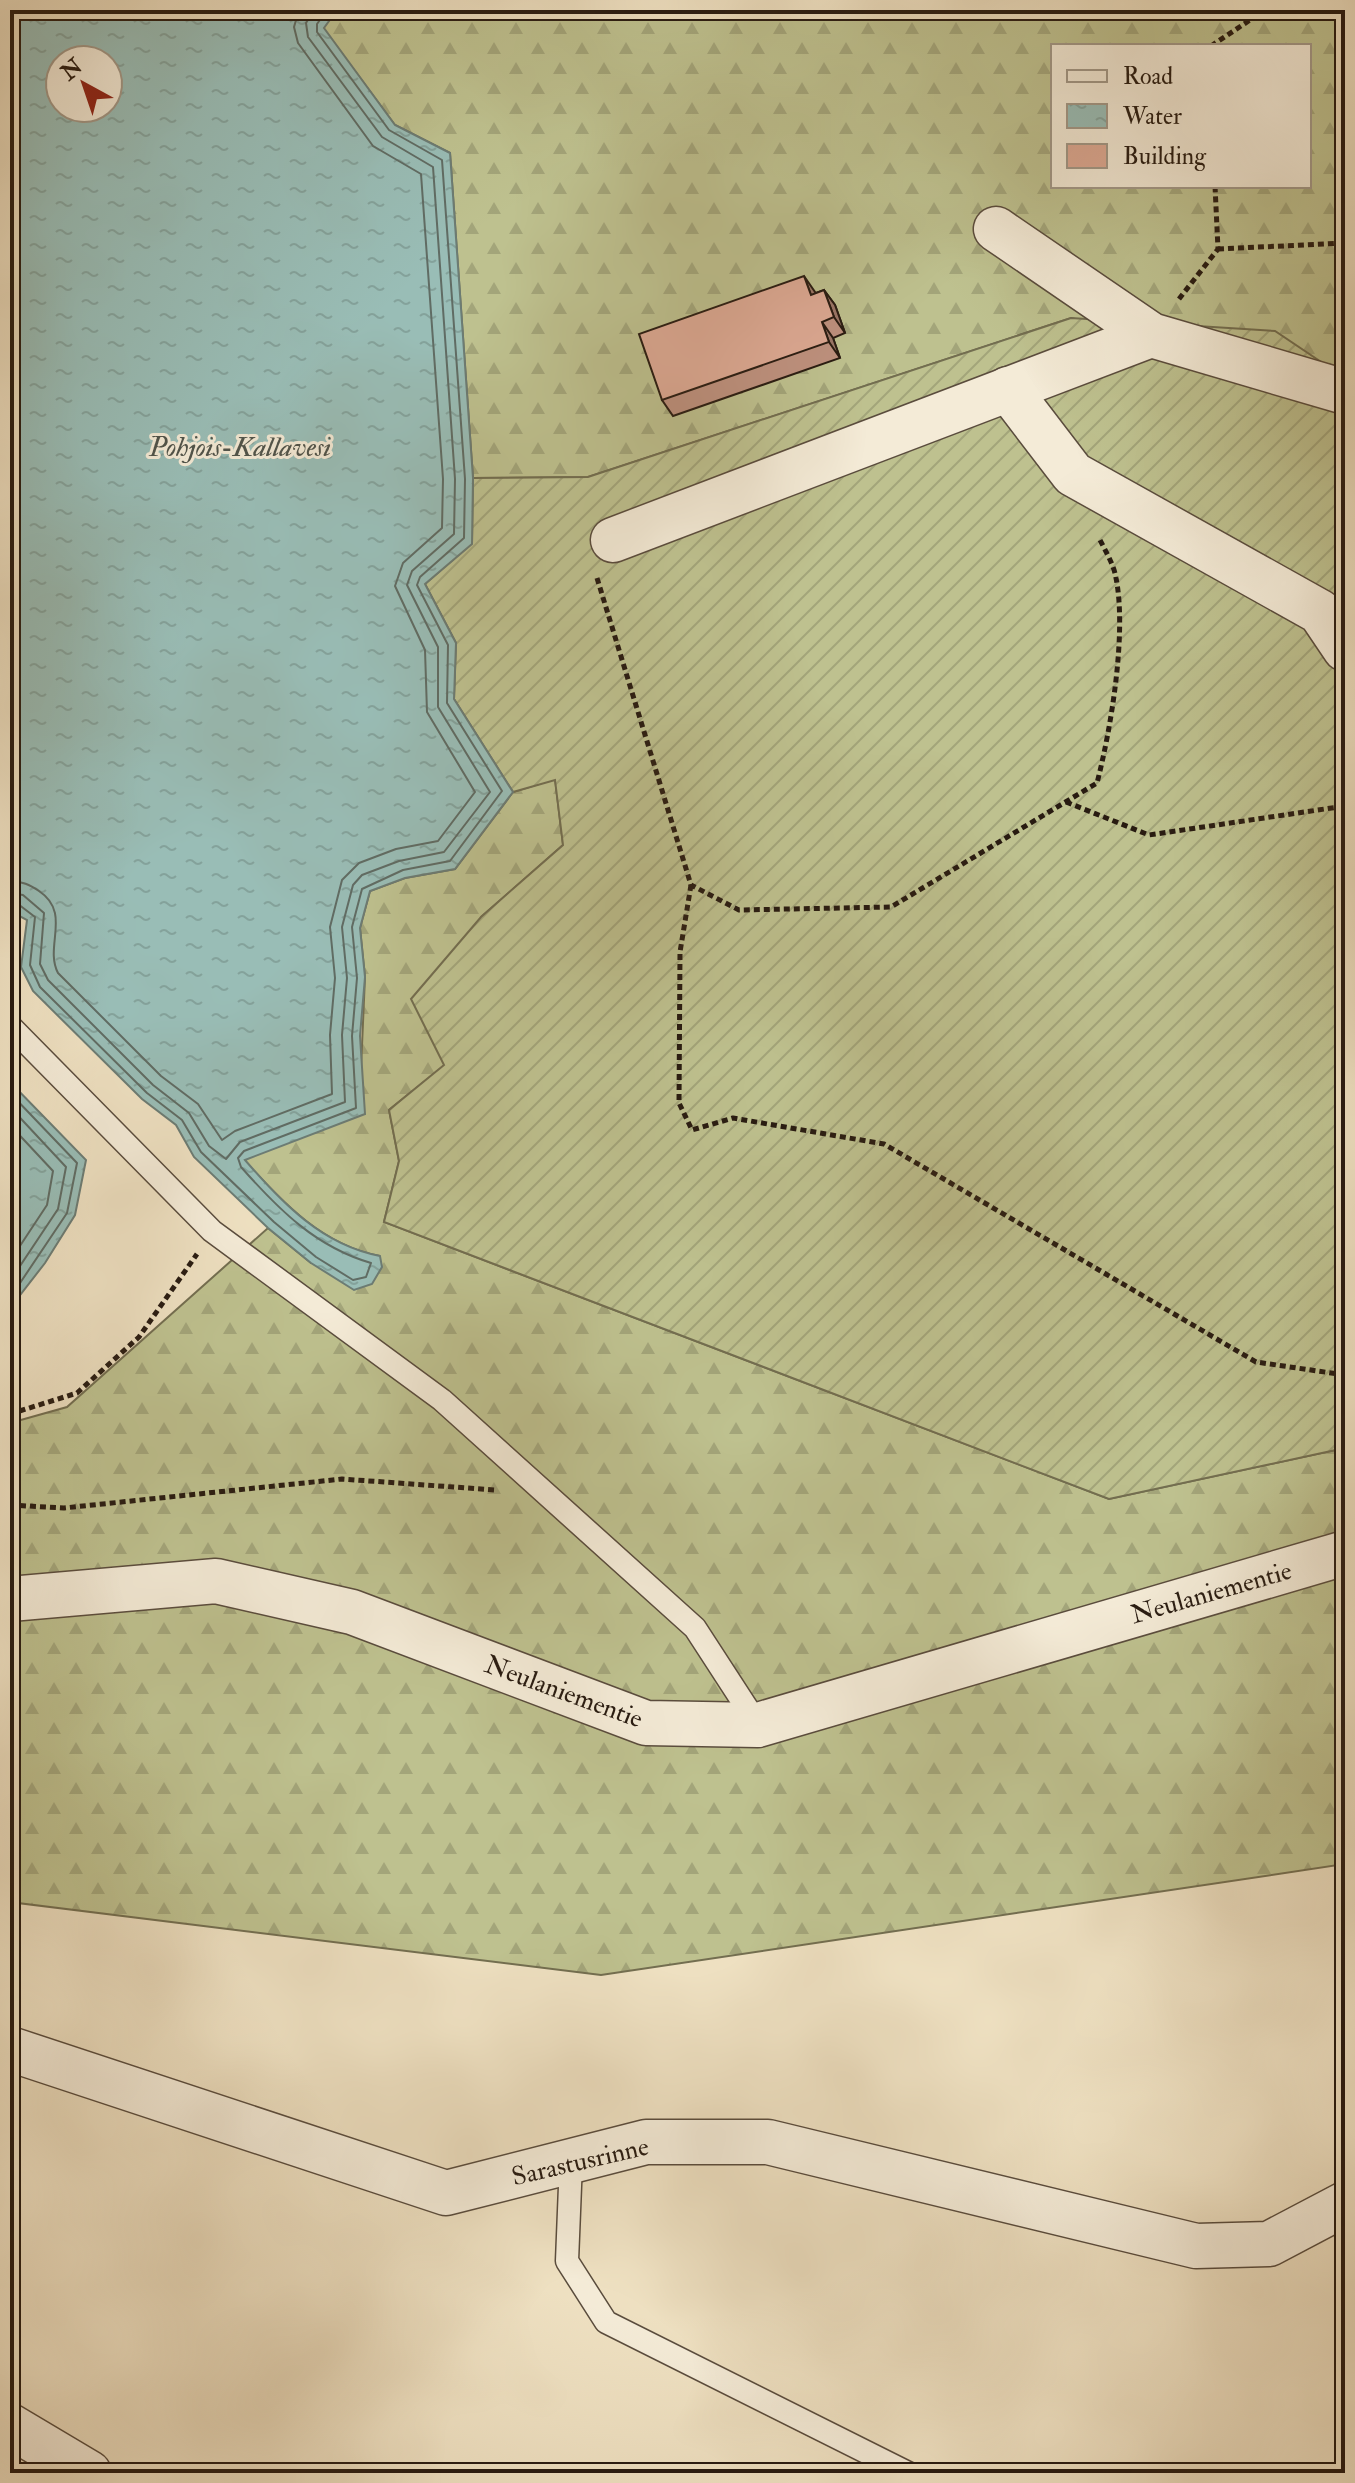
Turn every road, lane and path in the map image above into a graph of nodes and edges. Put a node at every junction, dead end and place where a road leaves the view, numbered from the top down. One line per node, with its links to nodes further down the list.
1 (1265, 10): 2 (path)
2 (1214, 44)
3 (1215, 188): 6 (path)
4 (996, 229): 7 (street)
5 (1345, 243): 6 (path)
6 (1218, 249): 7 (path)
7 (1151, 335): 8 (street); 9 (street)
8 (1008, 389): 10 (street); 11 (street)
9 (1345, 392)
10 (1073, 474): 12 (street); 13 (path)
11 (613, 540): 15 (path)
12 (1345, 649)
13 (1065, 802): 14 (path); 15 (path)
14 (1345, 806)
15 (691, 885): 18 (path)
16 (10, 1026): 17 (lane)
17 (212, 1231): 19 (path); 20 (lane)
18 (1345, 1375)
19 (10, 1414)
20 (544, 1493): 21 (path); 24 (lane)
21 (10, 1505)
22 (1345, 1553): 24 (street, Neulaniementie)
23 (10, 1599): 24 (street, Neulaniementie)
24 (758, 1725)
25 (10, 2049): 26 (street, Sarastusrinne)
26 (571, 2161): 27 (street, Sarastusrinne); 30 (lane)
27 (1345, 2204)
28 (10, 2426): 29 (street)
29 (89, 2473)
30 (908, 2473)

